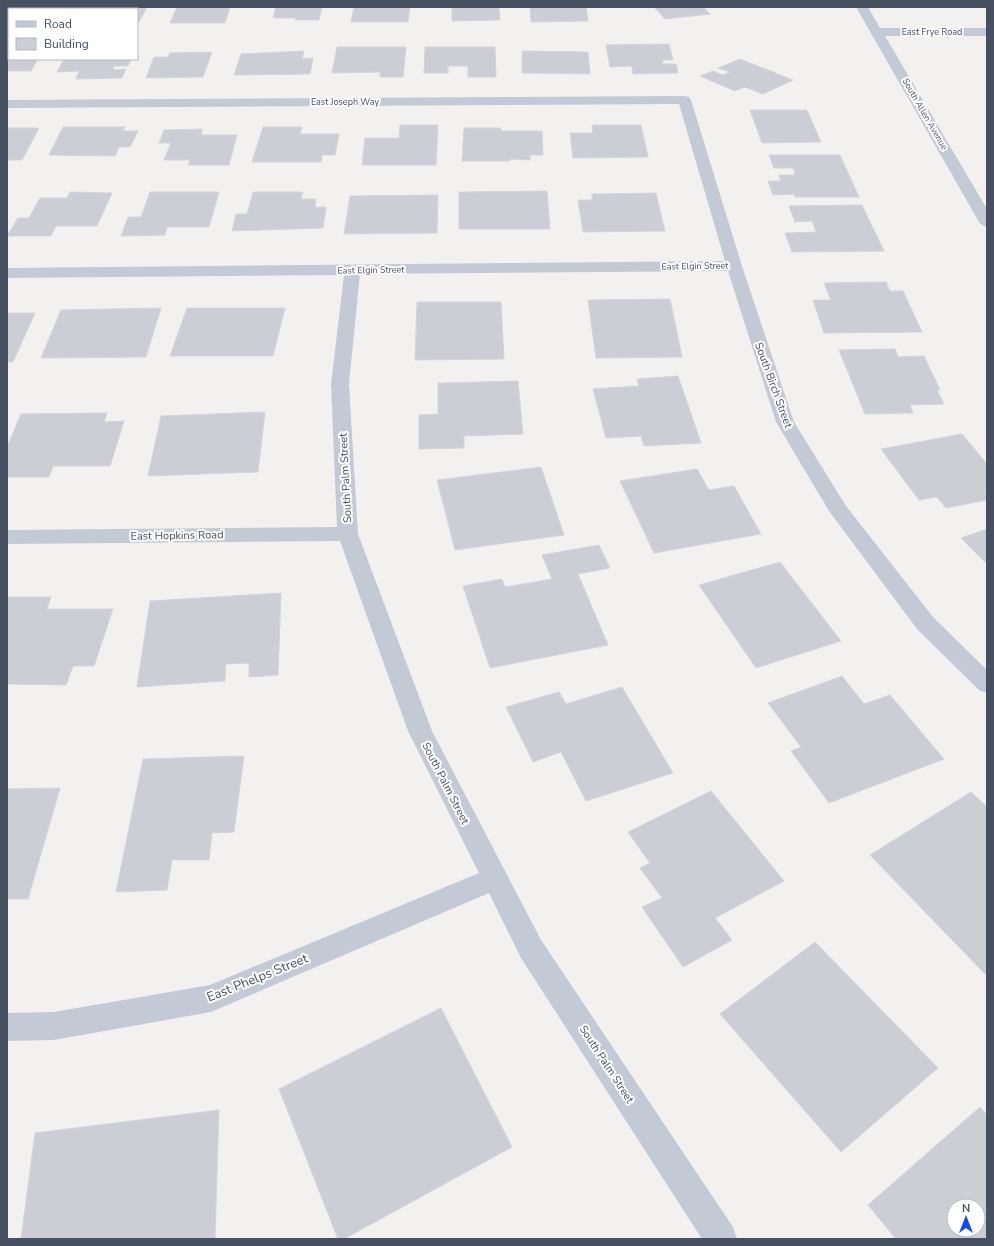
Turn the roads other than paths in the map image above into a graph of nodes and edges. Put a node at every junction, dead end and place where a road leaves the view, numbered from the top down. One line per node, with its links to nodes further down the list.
1 (862, 7): 2 (street, South Allen Avenue)
2 (877, 32): 3 (street, East Frye Road); 6 (street, South Allen Avenue)
3 (987, 32)
4 (684, 100): 5 (street, East Joseph Way); 7 (street, South Birch Street)
5 (7, 104)
6 (985, 217)
7 (734, 266): 8 (street, East Elgin Street); 12 (street, South Birch Street)
8 (352, 270): 9 (street, East Elgin Street); 10 (street, South Palm Street)
9 (7, 273)
10 (348, 534): 11 (street, East Hopkins Road); 13 (street, South Palm Street)
11 (7, 537)
12 (987, 684)
13 (494, 878): 14 (street, East Phelps Street); 15 (street, South Palm Street)
14 (7, 1027)
15 (721, 1239)

